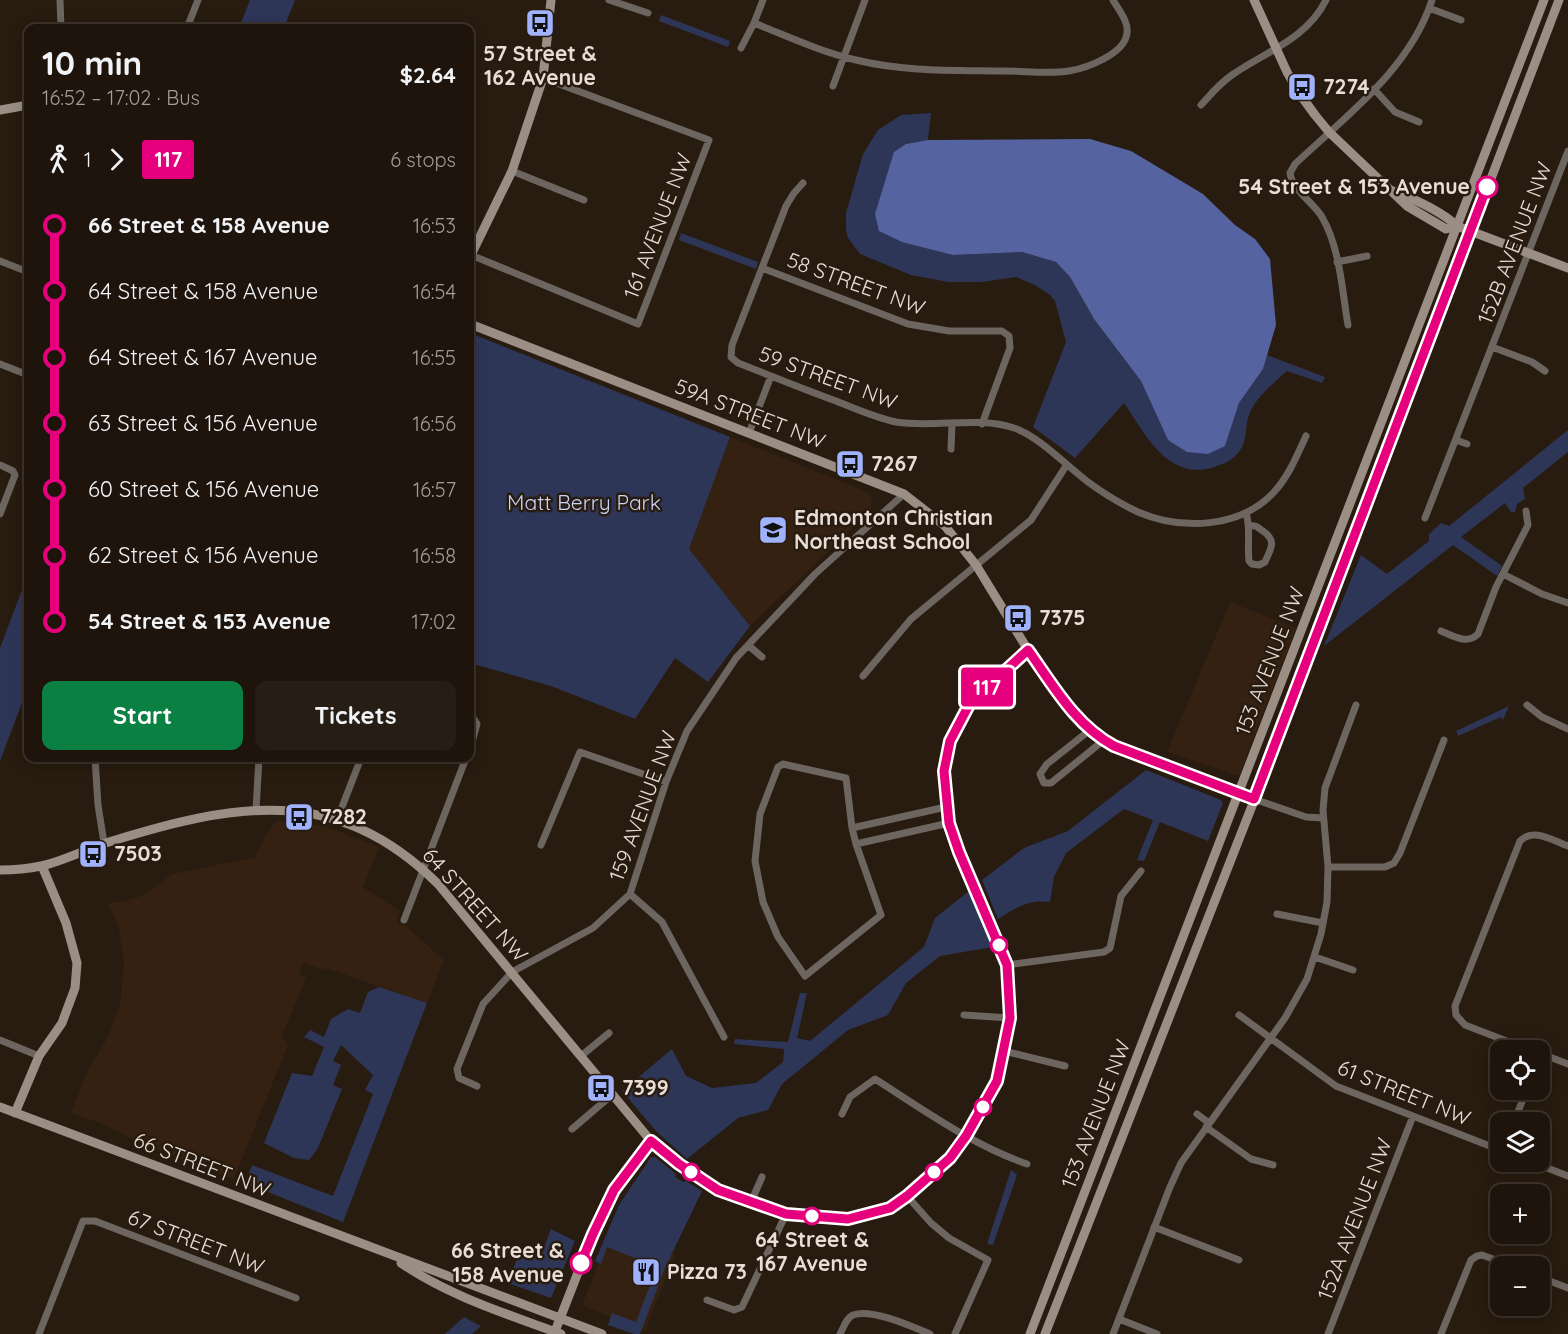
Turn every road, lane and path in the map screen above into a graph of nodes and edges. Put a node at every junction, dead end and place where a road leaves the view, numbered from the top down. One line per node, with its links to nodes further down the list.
1 (60, 0): 16 (street)
2 (198, 0): 17 (street)
3 (551, 0): 21 (street)
4 (609, 0): 13 (street)
5 (763, 0): 15 (street)
6 (865, 0): 20 (street)
7 (1113, 0): 20 (street)
8 (1254, 0): 19 (street)
9 (1326, 0): 19 (street)
10 (1544, 0): 33 (street, 153 AVENUE NW)
11 (1559, 0): 34 (street, 153 AVENUE NW)
12 (1430, 4): 14 (street); 23 (street)
13 (648, 13)
14 (1461, 20)
15 (754, 23): 18 (street); 20 (street)
16 (61, 24)
17 (189, 24)
18 (741, 48)
19 (1276, 49): 24 (street); 28 (street)
20 (843, 57): 22 (street)
21 (543, 78): 30 (street); 38 (street, 161 AVENUE NW)
22 (833, 86)
23 (1374, 89): 27 (street); 28 (street)
24 (1201, 105)
25 (24, 106): 26 (street)
26 (0, 110)
27 (1419, 122)
28 (1329, 132): 33 (street); 40 (street)
29 (1567, 155): 36 (street, 152B AVENUE NW)
30 (512, 171): 32 (street); 35 (street)
31 (803, 183): 41 (street)
32 (584, 200)
33 (1457, 226): 34 (street); 87 (street, 153 AVENUE NW)
34 (1470, 231): 36 (street); 88 (street, 153 AVENUE NW)
35 (474, 248)
36 (1529, 253): 42 (street); 46 (street, 152B AVENUE NW)
37 (1367, 256): 40 (street)
38 (474, 258)
39 (0, 261): 43 (street)
40 (1337, 262): 44 (street)
41 (762, 268): 50 (street, 59 STREET NW); 52 (street, 58 STREET NW)
42 (1568, 268)
43 (24, 270)
44 (1348, 325)
45 (474, 326): 53 (street, 59A STREET NW)
46 (1492, 347): 48 (street, 152B AVENUE NW); 55 (street, 152B AVENUE NW)
47 (0, 364): 49 (street)
48 (1545, 371)
49 (24, 373)
50 (771, 376): 51 (street, 59 STREET NW); 53 (street)
51 (952, 424): 52 (street, 59 STREET NW); 57 (street)
52 (982, 424): 59 (street, 59 STREET NW)
53 (749, 433): 60 (street, 59A STREET NW)
54 (1306, 436): 62 (street, 59 STREET NW)
55 (1456, 440): 56 (street); 64 (street, 152B AVENUE NW)
56 (1467, 444)
57 (951, 450)
58 (0, 465): 63 (street)
59 (1066, 466): 62 (street, 59 STREET NW); 66 (street)
60 (904, 494): 66 (street, 59A STREET NW); 70 (street, 159 AVENUE NW)
61 (1526, 511): 67 (street)
62 (1246, 513): 65 (street)
63 (0, 514)
64 (1425, 518)
65 (1250, 526): 65 (street)
66 (976, 565): 71 (street, 59A STREET NW); 73 (street)
67 (1503, 574): 68 (street); 69 (street)
68 (1568, 603)
69 (1440, 631)
70 (747, 645): 72 (street); 86 (street, 159 AVENUE NW)
71 (1028, 650): 78 (street, 59A STREET NW); 89 (street, 64 STREET NW)
72 (762, 657)
73 (863, 676)
74 (1356, 705): 91 (street)
75 (1527, 705): 77 (street)
76 (474, 720): 79 (street)
77 (1568, 729)
78 (1090, 730): 80 (street, 59A STREET NW); 80 (street)
79 (474, 735)
80 (1104, 740): 87 (street, 59A STREET NW)
81 (1444, 740): 100 (street)
82 (95, 762): 95 (street)
83 (259, 762): 90 (street)
84 (359, 762): 92 (street)
85 (464, 762): 102 (street)
86 (666, 782): 97 (street); 104 (street, 159 AVENUE NW)
87 (1239, 793): 88 (street, 59A STREET NW); 156 (street, 153 AVENUE NW)
88 (1254, 799): 91 (street, 59A STREET NW); 163 (street, 153 AVENUE NW)
89 (946, 807): 93 (street, 64 STREET NW); 94 (street)
90 (256, 810): 92 (street, 64 STREET NW); 95 (street, 64 STREET NW)
91 (1323, 818): 100 (street)
92 (337, 820): 102 (street, 64 STREET NW)
93 (949, 823): 96 (street); 109 (street, 64 STREET NW)
94 (852, 828): 96 (street); 96 (street)
95 (104, 843): 99 (street, 64 STREET NW)
96 (856, 844)
97 (541, 845)
98 (1568, 846): 119 (street)
99 (42, 866): 101 (street, 64 STREET NW); 121 (street)
100 (1328, 867): 107 (street)
101 (0, 870)
102 (423, 870): 106 (street); 111 (street, 64 STREET NW)
103 (1141, 871): 109 (street)
104 (630, 894): 111 (street, 159 AVENUE NW); 116 (street)
105 (1277, 914): 107 (street)
106 (404, 920)
107 (1323, 923): 108 (street)
108 (1315, 957): 110 (street); 117 (street)
109 (1007, 965): 114 (street, 64 STREET NW)
110 (1353, 970)
111 (512, 972): 122 (street, 64 STREET NW); 126 (street, 159 AVENUE NW)
112 (964, 1015): 114 (street)
113 (1239, 1015): 117 (street, 61 STREET NW)
114 (1010, 1018): 120 (street, 64 STREET NW)
115 (609, 1033): 122 (street)
116 (724, 1037)
117 (1270, 1038): 132 (street, 61 STREET NW); 133 (street)
118 (0, 1040): 121 (street)
119 (1504, 1040)
120 (1004, 1051): 125 (street); 135 (street, 64 STREET NW)
121 (39, 1056): 129 (street)
122 (581, 1056): 127 (street, 64 STREET NW)
123 (1550, 1058): 124 (street)
124 (1568, 1064)
125 (1065, 1066)
126 (477, 1086)
127 (613, 1094): 134 (street); 136 (street, 64 STREET NW)
128 (0, 1107): 129 (street, 66 STREET NW)
129 (15, 1113): 147 (street, 66 STREET NW)
130 (842, 1114): 135 (street)
131 (1197, 1114): 133 (street)
132 (1413, 1116): 137 (street, 61 STREET NW); 166 (street, 152A AVENUE NW)
133 (1208, 1125): 139 (street); 146 (street)
134 (572, 1129)
135 (966, 1136): 138 (street); 143 (street, 64 STREET NW)
136 (651, 1141): 144 (street, 64 STREET NW); 154 (street)
137 (1490, 1146)
138 (1027, 1164)
139 (1273, 1165)
140 (1550, 1169): 141 (street)
141 (1568, 1176)
142 (762, 1177): 144 (street)
143 (907, 1196): 145 (street, 64 STREET NW); 162 (street)
144 (751, 1202): 145 (street, 64 STREET NW)
145 (786, 1214): 153 (street)
146 (1154, 1227): 149 (street); 155 (street)
147 (392, 1256): 154 (street, 66 STREET NW); 157 (street, 66 STREET NW)
148 (1490, 1257): 167 (street)
149 (1239, 1260)
150 (1550, 1281): 151 (street)
151 (1568, 1288)
152 (296, 1298): 158 (street, 67 STREET NW)
153 (707, 1300)
154 (560, 1319): 157 (street); 159 (street, 66 STREET NW)
155 (1119, 1319): 164 (street); 165 (street)
156 (1030, 1331)
157 (557, 1333)
158 (39, 1334)
159 (602, 1334)
160 (840, 1334): 161 (street)
161 (930, 1334)
162 (955, 1334)
163 (1045, 1334)
164 (1113, 1334)
165 (1157, 1334)
166 (1328, 1334)
167 (1441, 1334)

